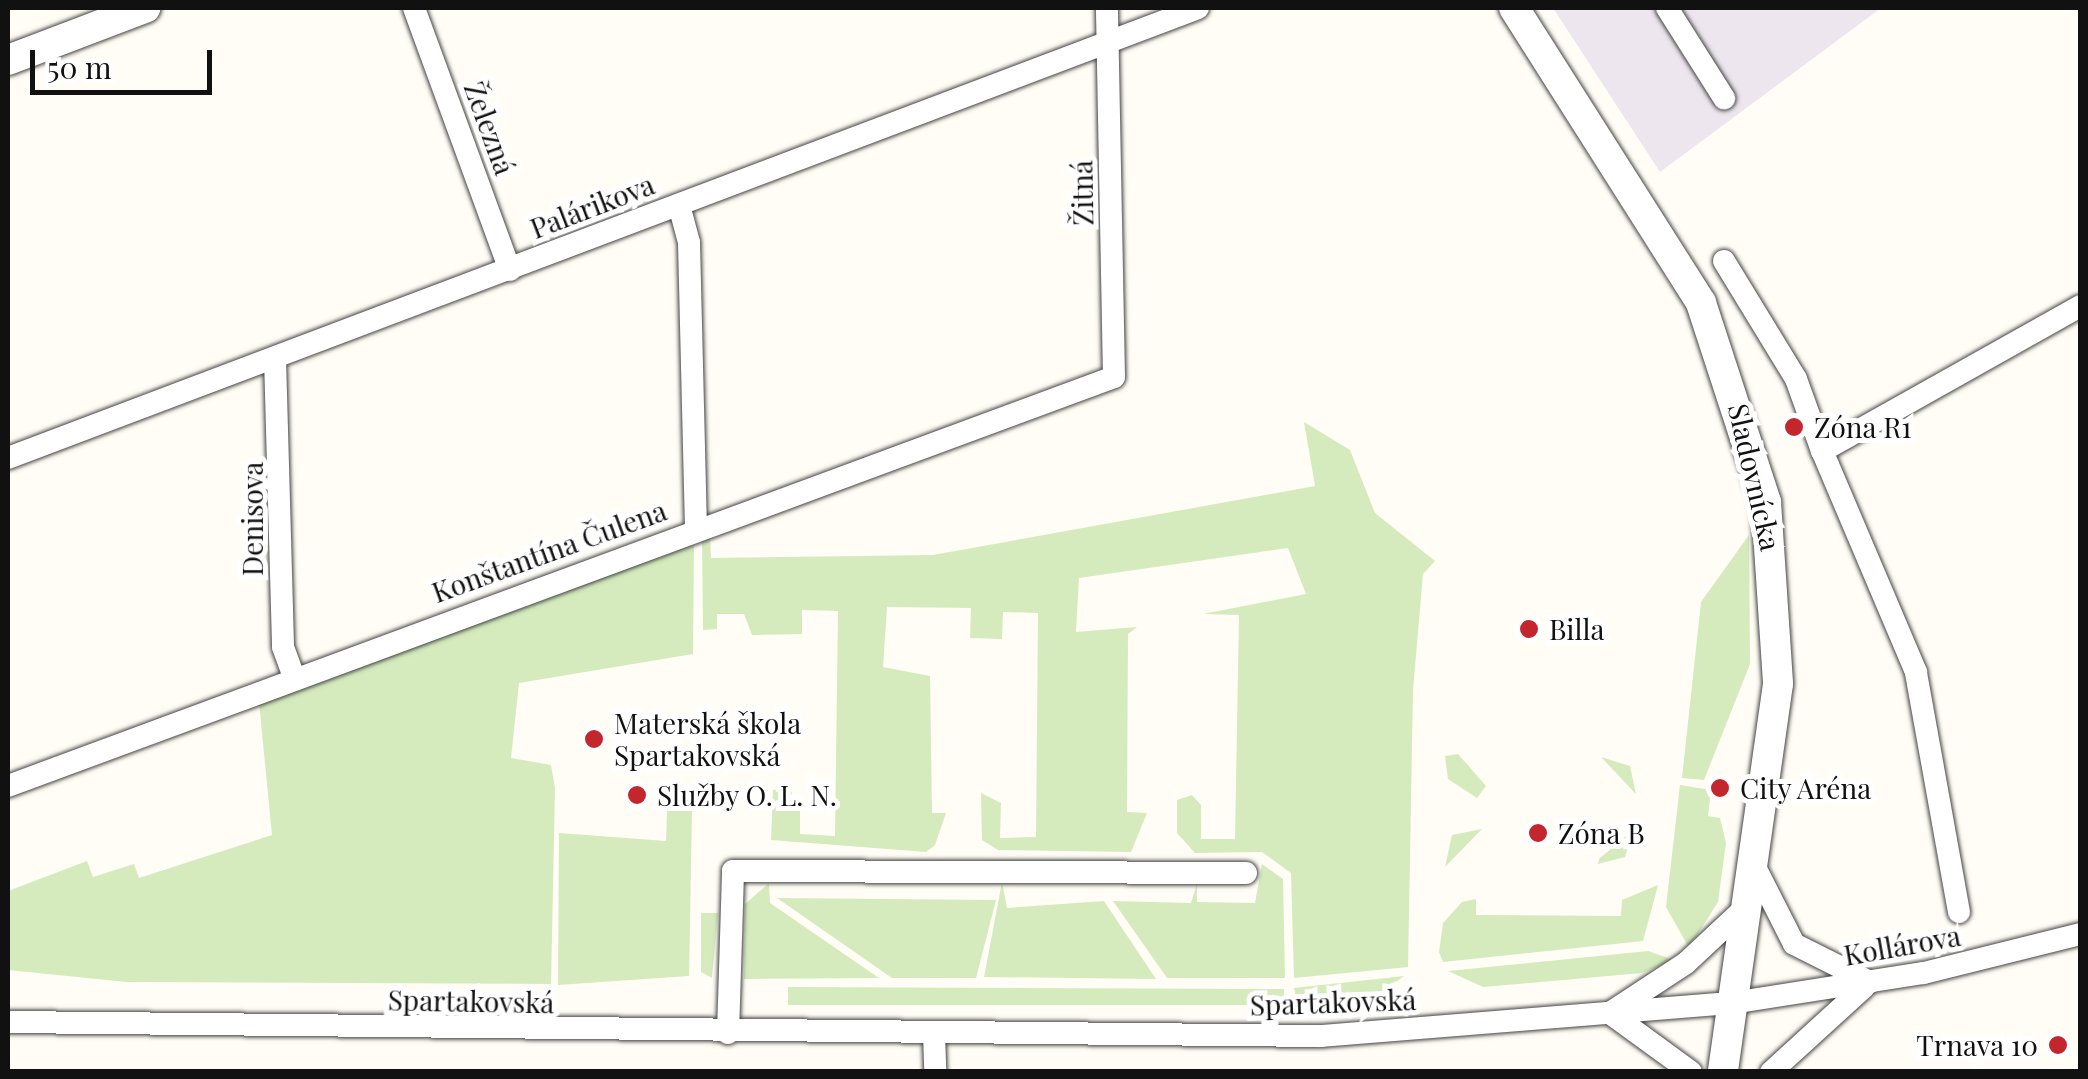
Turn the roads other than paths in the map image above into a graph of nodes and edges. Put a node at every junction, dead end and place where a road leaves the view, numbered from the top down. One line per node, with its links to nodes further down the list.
1 (145, 8): 8 (street)
2 (414, 8): 12 (street, Železná)
3 (1108, 8): 7 (street, Žitná)
4 (1198, 8): 7 (street, Palárikova)
5 (1514, 8): 21 (street, Sladovnícka)
6 (1667, 8): 9 (street)
7 (1110, 41): 10 (street, Palárikova); 15 (street, Žitná)
8 (8, 60)
9 (1724, 98)
10 (678, 204): 12 (street, Palárikova); 18 (street)
11 (1724, 260): 16 (street)
12 (510, 270): 14 (street, Palárikova)
13 (2080, 306): 16 (street)
14 (276, 358): 17 (street, Palárikova); 19 (street, Denisova)
15 (1114, 377): 18 (street, Konštantína Čulena)
16 (1822, 451): 24 (street)
17 (8, 458)
18 (696, 529): 19 (street, Konštantína Čulena)
19 (294, 678): 20 (street, Konštantína Čulena)
20 (8, 786)
21 (1755, 867): 23 (street, Sladovnícka); 26 (street)
22 (1246, 873): 30 (street)
23 (1748, 904): 27 (street, Sladovnícka); 28 (street)
24 (1960, 912)
25 (2080, 934): 26 (street, Kollárova)
26 (1870, 982): 27 (street, Kollárova); 35 (street)
27 (1732, 1003): 28 (street, Spartakovská); 34 (street, Sladovnícka)
28 (1610, 1013): 31 (street, Spartakovská); 33 (street)
29 (8, 1022): 30 (street, Spartakovská)
30 (728, 1033): 31 (street, Spartakovská)
31 (934, 1034): 32 (street)
32 (934, 1072)
33 (1691, 1072)
34 (1723, 1072)
35 (1771, 1072)

